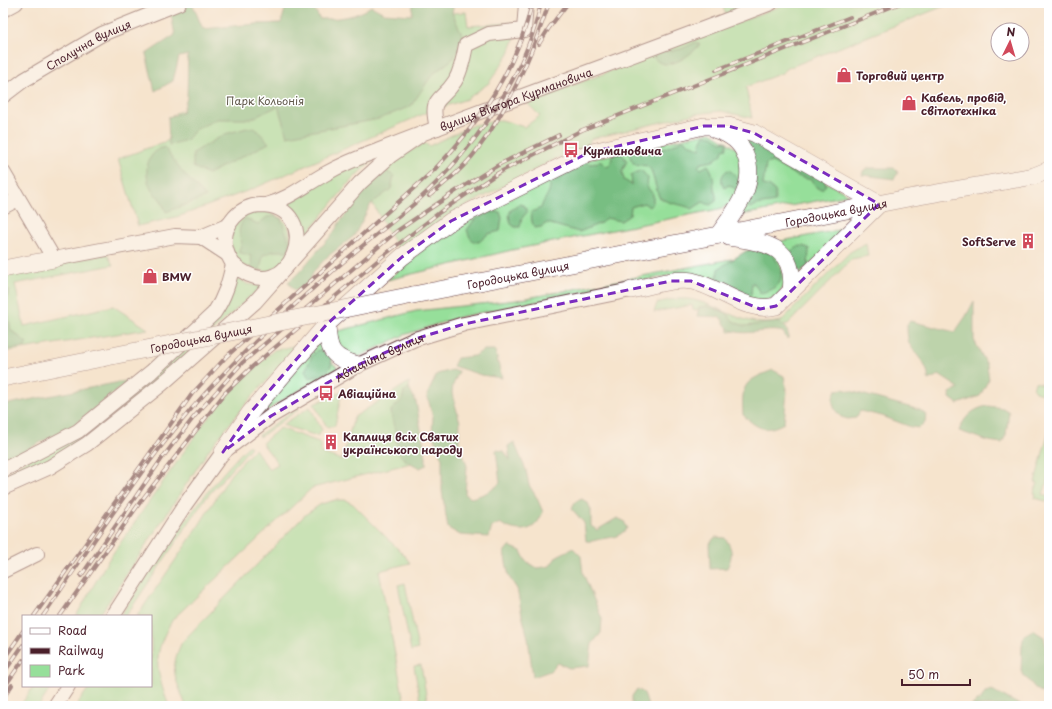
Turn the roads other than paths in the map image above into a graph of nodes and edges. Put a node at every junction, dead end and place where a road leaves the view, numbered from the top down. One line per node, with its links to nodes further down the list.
1 (16, 3): 5 (street)
2 (179, 3): 6 (street, Сполучна вулиця)
3 (526, 3): 8 (street)
4 (771, 3): 8 (street, вулиця Віктора Курмановича)
5 (3, 10)
6 (3, 96)
7 (704, 126): 13 (main road); 17 (main road); 25 (main road)
8 (437, 128): 9 (street, вулиця Віктора Курмановича)
9 (419, 136): 14 (street, вулиця Віктора Курмановича); 21 (street)
10 (3, 172): 12 (street)
11 (1044, 174): 13 (main road, Городоцька вулиця)
12 (18, 199): 15 (street); 19 (street)
13 (879, 204): 17 (main road, Городоцька вулиця); 24 (main road)
14 (266, 205): 16 (street); 21 (street)
15 (3, 208)
16 (229, 225): 18 (street); 20 (street)
17 (718, 235): 24 (main road); 27 (main road, Городоцька вулиця, bridge)
18 (201, 237): 19 (street); 20 (street)
19 (54, 259): 22 (main road)
20 (230, 259): 21 (street); 29 (street)
21 (289, 264): 30 (street)
22 (3, 269)
23 (631, 290): 24 (main road); 26 (street, Авіаційна вулиця)
24 (792, 292)
25 (327, 324): 26 (main road); 28 (main road)
26 (358, 365): 28 (street, Авіаційна вулиця)
27 (3, 378)
28 (223, 452): 33 (street, Авіаційна вулиця)
29 (3, 470)
30 (3, 488)
31 (37, 554): 32 (street)
32 (3, 571)
33 (114, 615)
34 (67, 687): 35 (street)
35 (55, 706)

